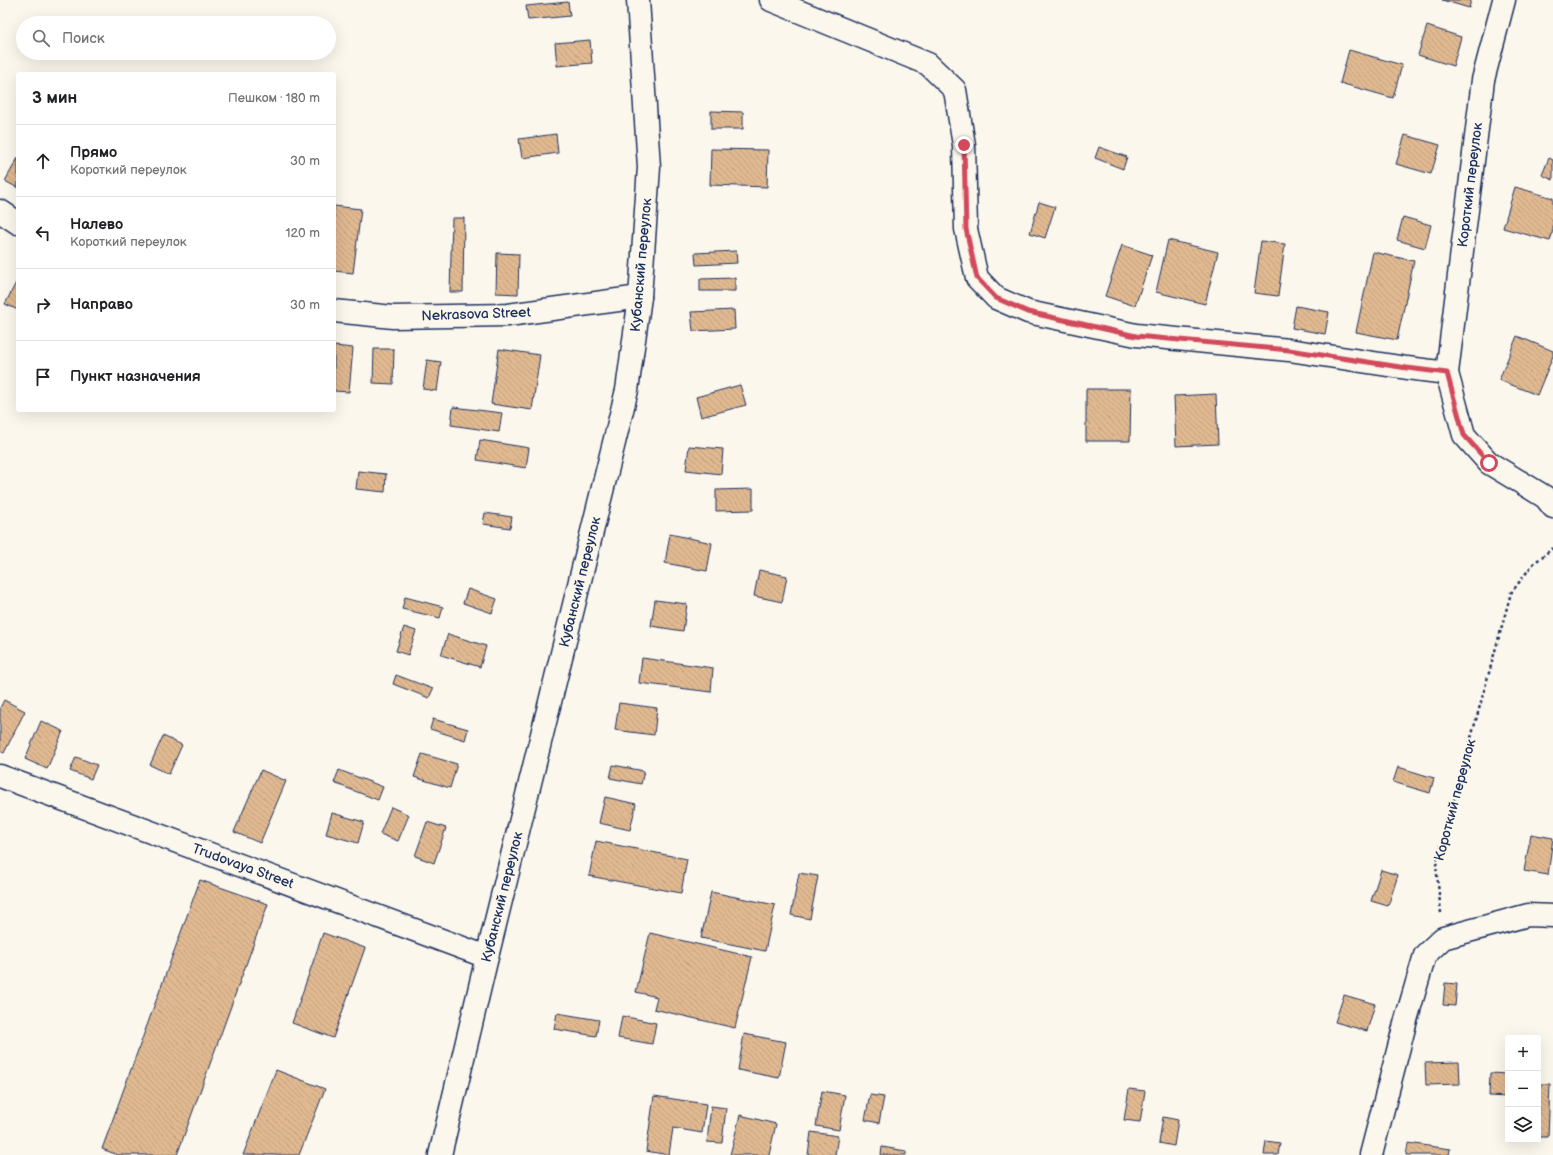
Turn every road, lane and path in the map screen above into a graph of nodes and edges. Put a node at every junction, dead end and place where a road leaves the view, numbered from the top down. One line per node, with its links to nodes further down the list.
1 (638, 0): 6 (street, Кубанский переулок)
2 (771, 0): 8 (street)
3 (1504, 0): 8 (street, Короткий переулок)
4 (0, 211): 5 (street)
5 (16, 222)
6 (640, 297): 7 (street, Nekrasova Street); 14 (street, Кубанский переулок)
7 (336, 311)
8 (1447, 373): 9 (street, Короткий переулок)
9 (1553, 508)
10 (1553, 548): 13 (path, Короткий переулок)
11 (0, 776): 14 (street, Trudovaya Street)
12 (1553, 916): 13 (street)
13 (1443, 938): 16 (street)
14 (487, 957): 15 (street, Кубанский переулок)
15 (440, 1155)
16 (1371, 1155)

